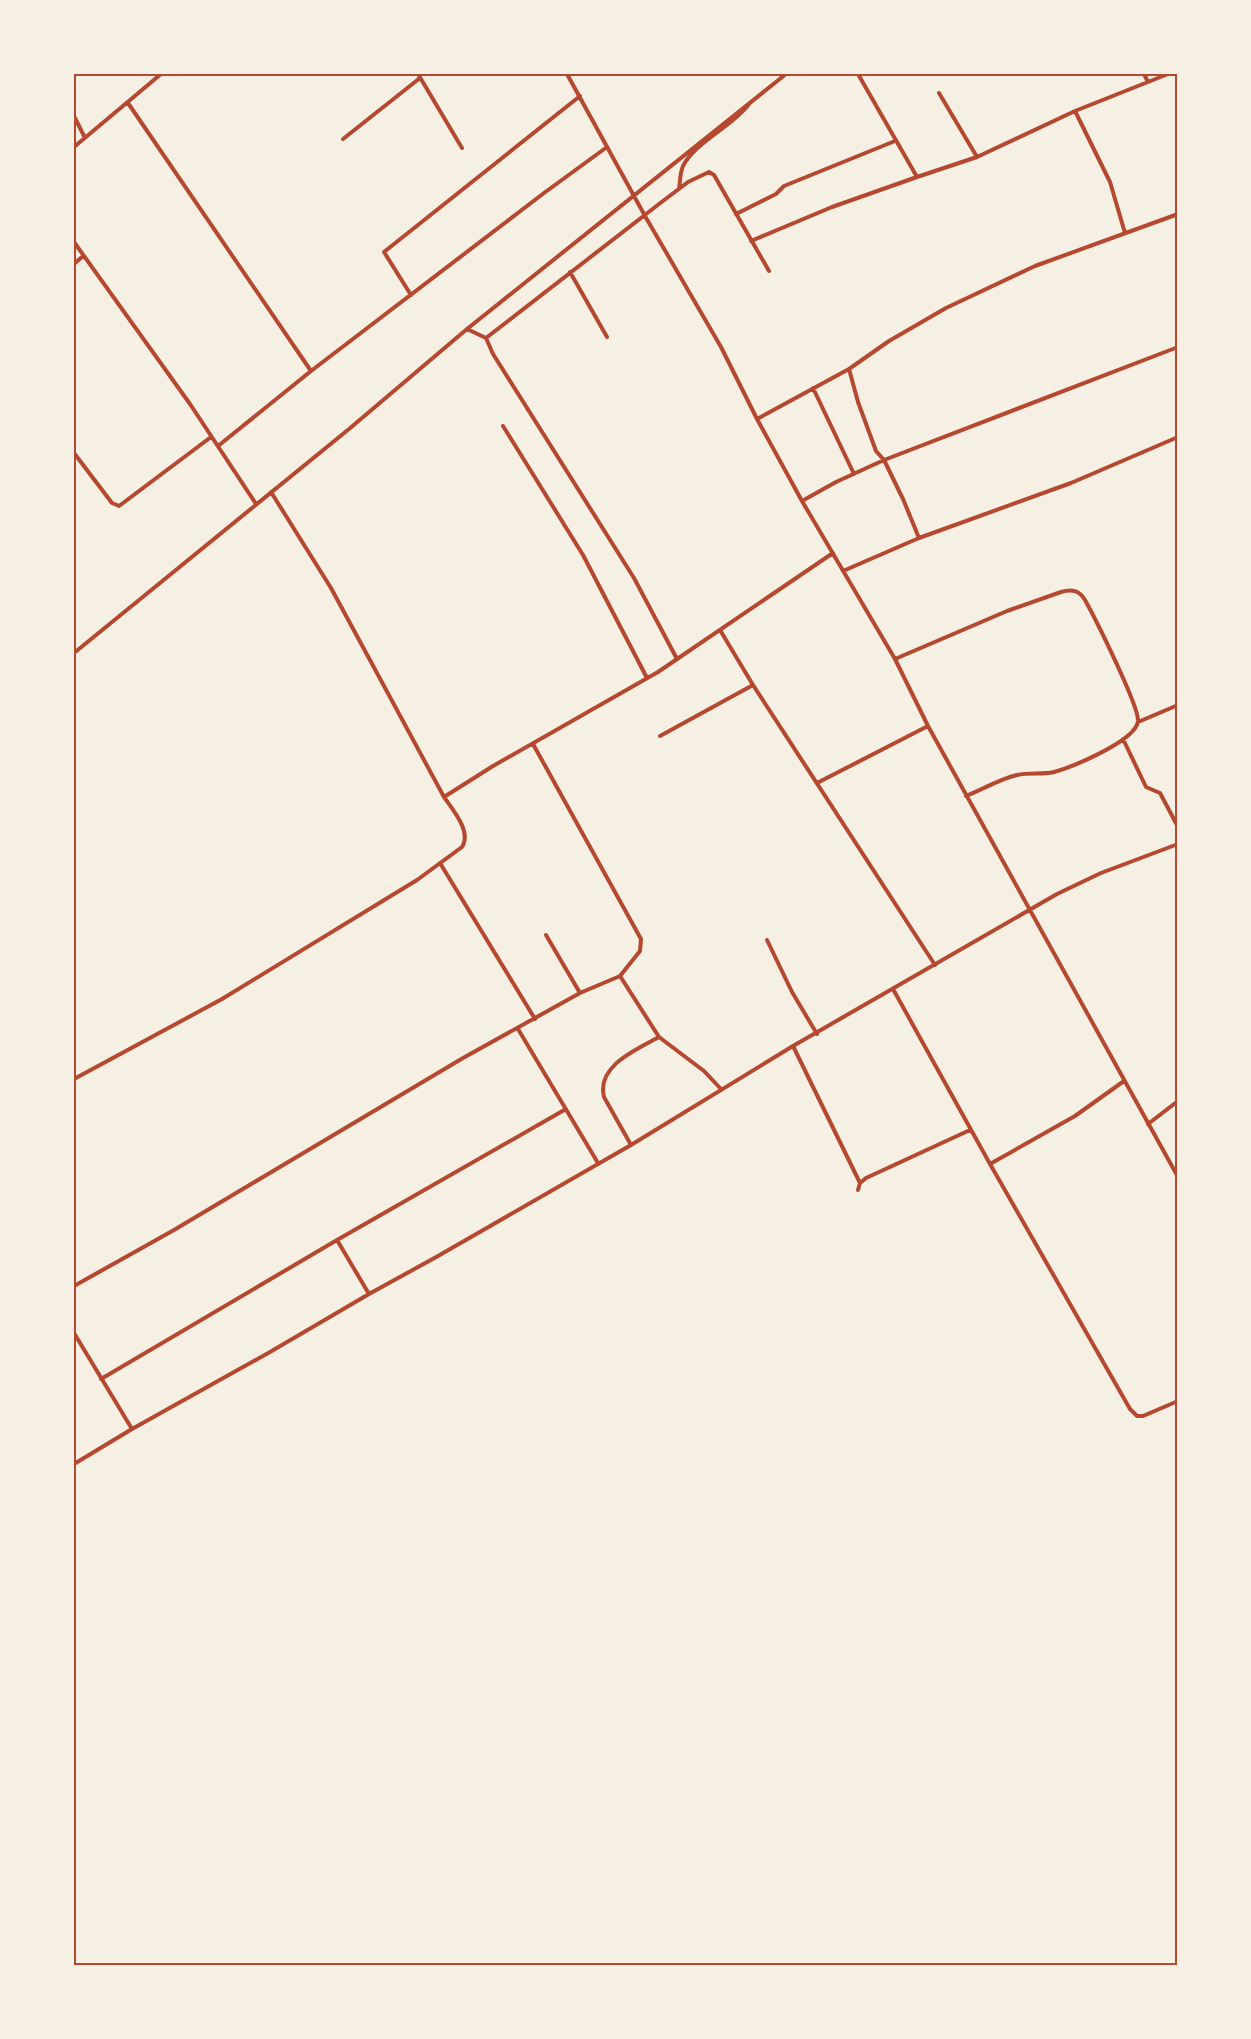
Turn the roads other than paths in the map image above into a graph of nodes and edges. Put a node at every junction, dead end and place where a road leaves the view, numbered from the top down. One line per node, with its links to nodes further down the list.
1 (159, 74): 12 (street)
2 (567, 74): 10 (street)
3 (786, 74): 11 (street)
4 (858, 74): 17 (street)
5 (1144, 74): 8 (street)
6 (1168, 74): 8 (street)
7 (419, 76): 16 (street); 20 (street)
8 (1148, 82): 13 (street)
9 (939, 93): 21 (street)
10 (580, 96): 19 (street); 35 (street)
11 (753, 99): 23 (street); 24 (street)
12 (128, 103): 15 (street); 41 (street)
13 (1075, 111): 21 (street); 28 (street)
14 (74, 116): 15 (street)
15 (84, 136): 18 (street)
16 (343, 139)
17 (895, 141): 22 (street); 25 (street)
18 (74, 147)
19 (607, 147): 24 (street); 35 (street)
20 (462, 148)
21 (977, 157): 22 (street)
22 (917, 177): 29 (street)
23 (679, 190): 25 (street); 27 (street)
24 (633, 194): 27 (street); 36 (street)
25 (736, 214): 29 (street)
26 (1178, 214): 28 (street)
27 (645, 216): 34 (street); 43 (street)
28 (1125, 233): 40 (street)
29 (751, 241): 33 (street)
30 (74, 242): 31 (street)
31 (83, 256): 32 (street); 45 (street)
32 (74, 264)
33 (769, 271)
34 (570, 272): 37 (street); 38 (street)
35 (411, 295): 41 (street)
36 (467, 329): 38 (street); 51 (street)
37 (607, 337)
38 (486, 338): 60 (street)
39 (1178, 347): 49 (street)
40 (849, 369): 42 (street); 49 (street)
41 (311, 371): 47 (street)
42 (813, 388): 43 (street); 50 (street)
43 (757, 419): 52 (street)
44 (503, 426): 61 (street)
45 (211, 437): 47 (street); 48 (street)
46 (1178, 437): 54 (street)
47 (218, 446): 53 (street)
48 (74, 453)
49 (884, 460): 50 (street); 54 (street)
50 (854, 474): 52 (street)
51 (271, 492): 53 (street); 71 (street)
52 (802, 501): 55 (street)
53 (256, 504): 58 (street)
54 (917, 534): 56 (street)
55 (833, 553): 56 (street); 57 (street)
56 (843, 571): 59 (street)
57 (720, 630): 60 (street); 62 (street)
58 (74, 653)
59 (895, 658): 64 (street); 65 (street)
60 (677, 659): 61 (street)
61 (647, 678): 68 (street)
62 (753, 684): 66 (street); 69 (street)
63 (1178, 705): 64 (street)
64 (1138, 722): 67 (street)
65 (928, 726): 69 (street); 70 (street)
66 (660, 736)
67 (1123, 739): 70 (street); 72 (street)
68 (533, 744): 71 (street); 79 (street)
69 (817, 783): 78 (street)
70 (966, 796): 75 (street)
71 (444, 797): 74 (street)
72 (1178, 827)
73 (1178, 844): 75 (street)
74 (440, 863): 82 (street); 87 (street)
75 (1031, 910): 78 (street); 88 (street)
76 (546, 935): 81 (street)
77 (767, 940): 84 (street)
78 (935, 964): 80 (street)
79 (620, 976): 81 (street); 85 (street)
80 (893, 989): 84 (street); 93 (street)
81 (580, 993): 82 (street)
82 (535, 1019): 83 (street)
83 (518, 1029): 91 (street); 101 (street)
84 (818, 1034): 86 (street)
85 (659, 1037): 89 (street); 94 (street)
86 (793, 1046): 89 (street); 98 (street)
87 (74, 1078)
88 (1124, 1081): 92 (street); 96 (street)
89 (721, 1089): 94 (street)
90 (1178, 1101): 92 (street)
91 (566, 1109): 95 (street); 100 (street)
92 (1148, 1124): 97 (street)
93 (970, 1130): 96 (street); 98 (street)
94 (631, 1145): 95 (street)
95 (598, 1162): 102 (street)
96 (990, 1164): 105 (street)
97 (1178, 1177)
98 (860, 1183): 99 (street)
99 (858, 1191)
100 (337, 1240): 102 (street); 104 (street)
101 (74, 1286)
102 (369, 1294): 106 (street)
103 (74, 1333): 104 (street)
104 (101, 1379): 106 (street)
105 (1178, 1401)
106 (132, 1429): 107 (street)
107 (74, 1464)

